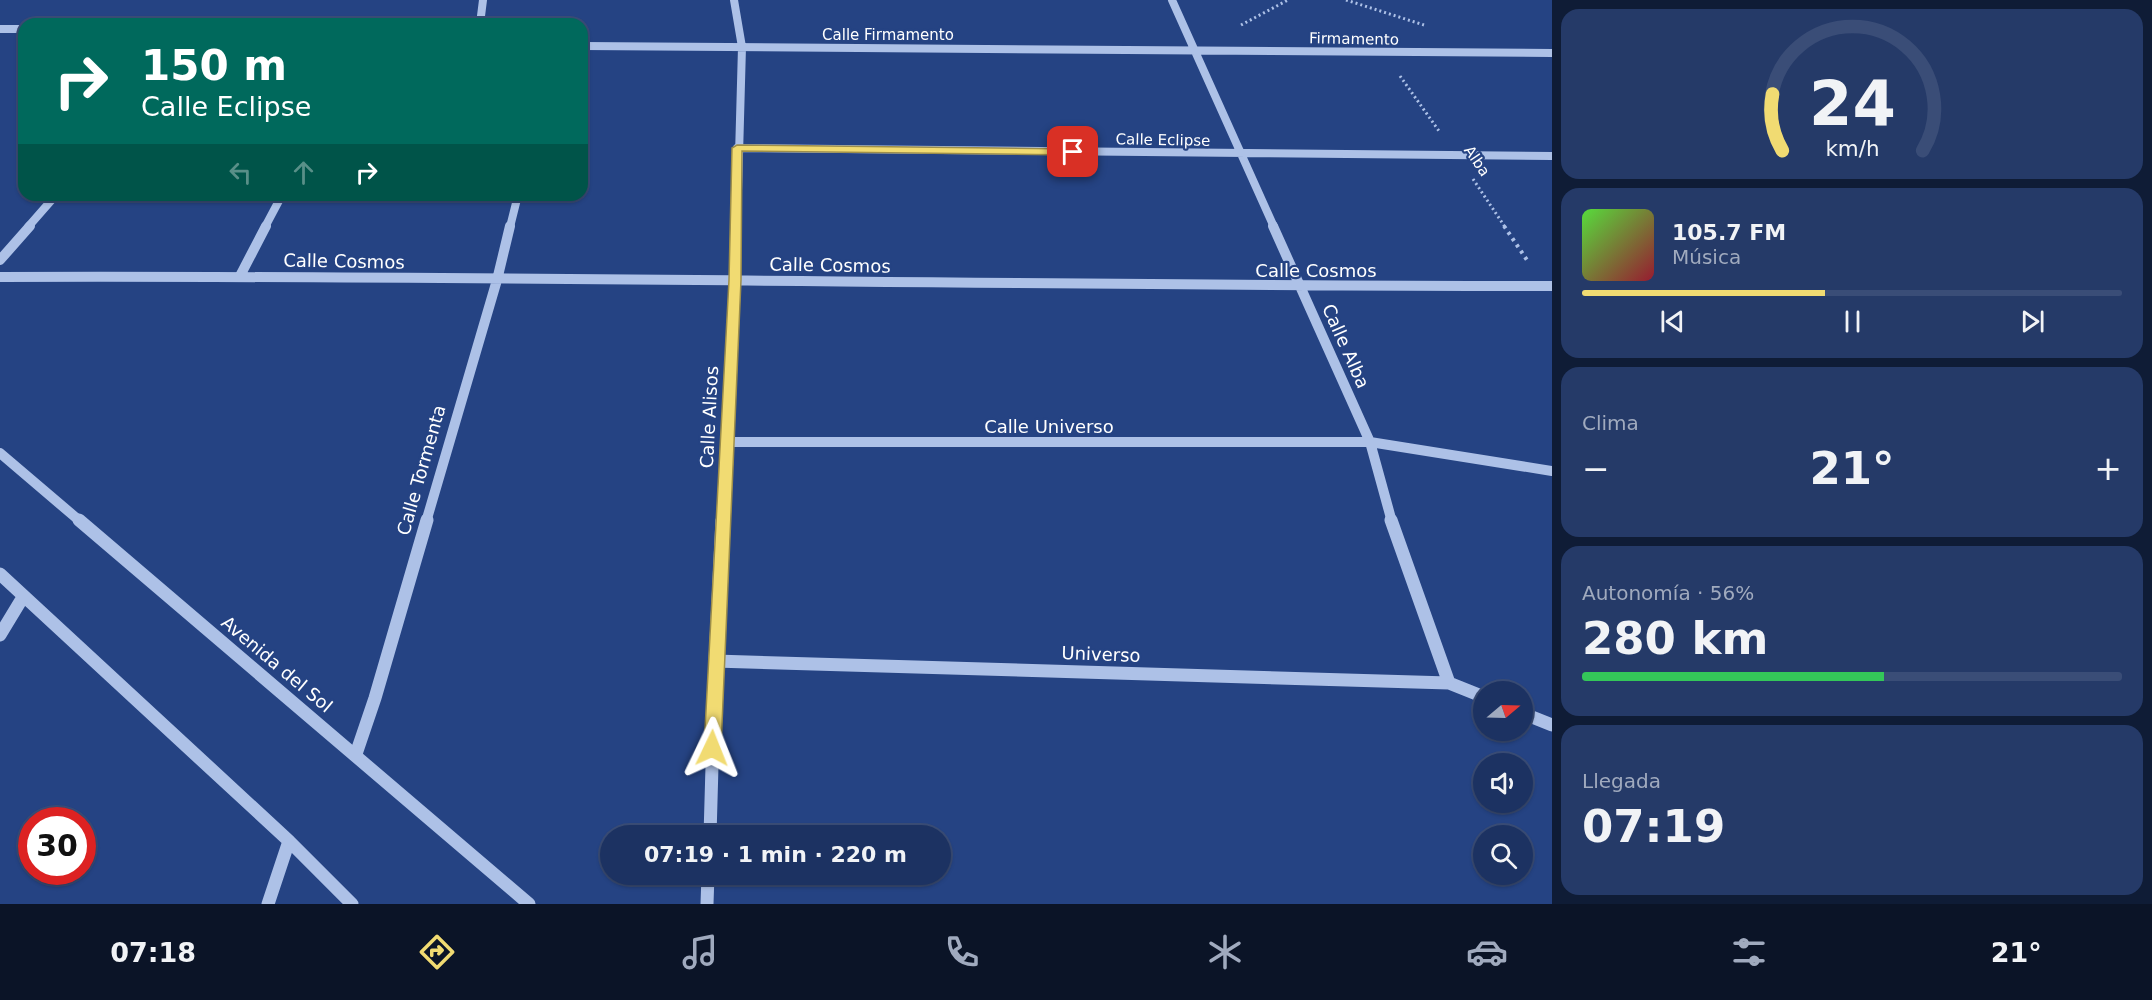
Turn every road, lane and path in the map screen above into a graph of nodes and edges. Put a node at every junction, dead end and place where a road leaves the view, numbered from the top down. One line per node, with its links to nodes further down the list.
1 (483, 0): 4 (street)
2 (734, 0): 8 (street, Calle Alisos)
3 (1172, 0): 9 (street, Calle Alba)
4 (481, 18)
5 (0, 29): 6 (street)
6 (18, 29)
7 (588, 46): 8 (street, Calle Firmamento)
8 (741, 47): 9 (street, Calle Firmamento); 12 (street, Calle Alisos)
9 (1193, 50): 10 (street, Firmamento); 13 (street, Calle Alba)
10 (1383, 53): 11 (street, Firmamento); 14 (path, Alba)
11 (1552, 53)
12 (737, 148): 13 (street, Calle Eclipse); 23 (street, Calle Alisos)
13 (1241, 154): 14 (street, Calle Eclipse); 24 (street, Calle Alba)
14 (1456, 154): 15 (street, Calle Eclipse); 25 (path, Alba)
15 (1552, 156)
16 (51, 201): 19 (street)
17 (279, 201): 21 (street)
18 (517, 201): 22 (street, Calle Tormenta)
19 (0, 260)
20 (0, 276): 21 (street, Calle Cosmos)
21 (240, 276): 22 (street, Calle Cosmos)
22 (497, 280): 23 (street, Calle Cosmos); 38 (street, Calle Tormenta)
23 (735, 280): 24 (street, Calle Cosmos); 26 (street, Calle Alisos)
24 (1302, 286): 25 (street, Calle Cosmos); 27 (street, Calle Alba)
25 (1548, 286)
26 (727, 442): 27 (street, Calle Universo); 33 (street, Calle Alisos)
27 (1370, 442): 29 (street, Calle Universo); 34 (street, Calle Alba)
28 (0, 453): 38 (street, Avenida del Sol)
29 (1552, 471)
30 (0, 574): 31 (street)
31 (23, 597): 32 (street); 40 (street)
32 (0, 635)
33 (715, 661): 34 (street, Universo); 39 (street, Calle Alisos)
34 (1449, 683): 35 (street, Universo)
35 (1473, 693)
36 (1533, 717): 37 (street)
37 (1552, 725)
38 (356, 754): 44 (street, Avenida del Sol)
39 (710, 825)
40 (289, 841): 42 (street); 43 (street)
41 (708, 885): 45 (street)
42 (268, 904)
43 (352, 904)
44 (529, 904)
45 (707, 904)

